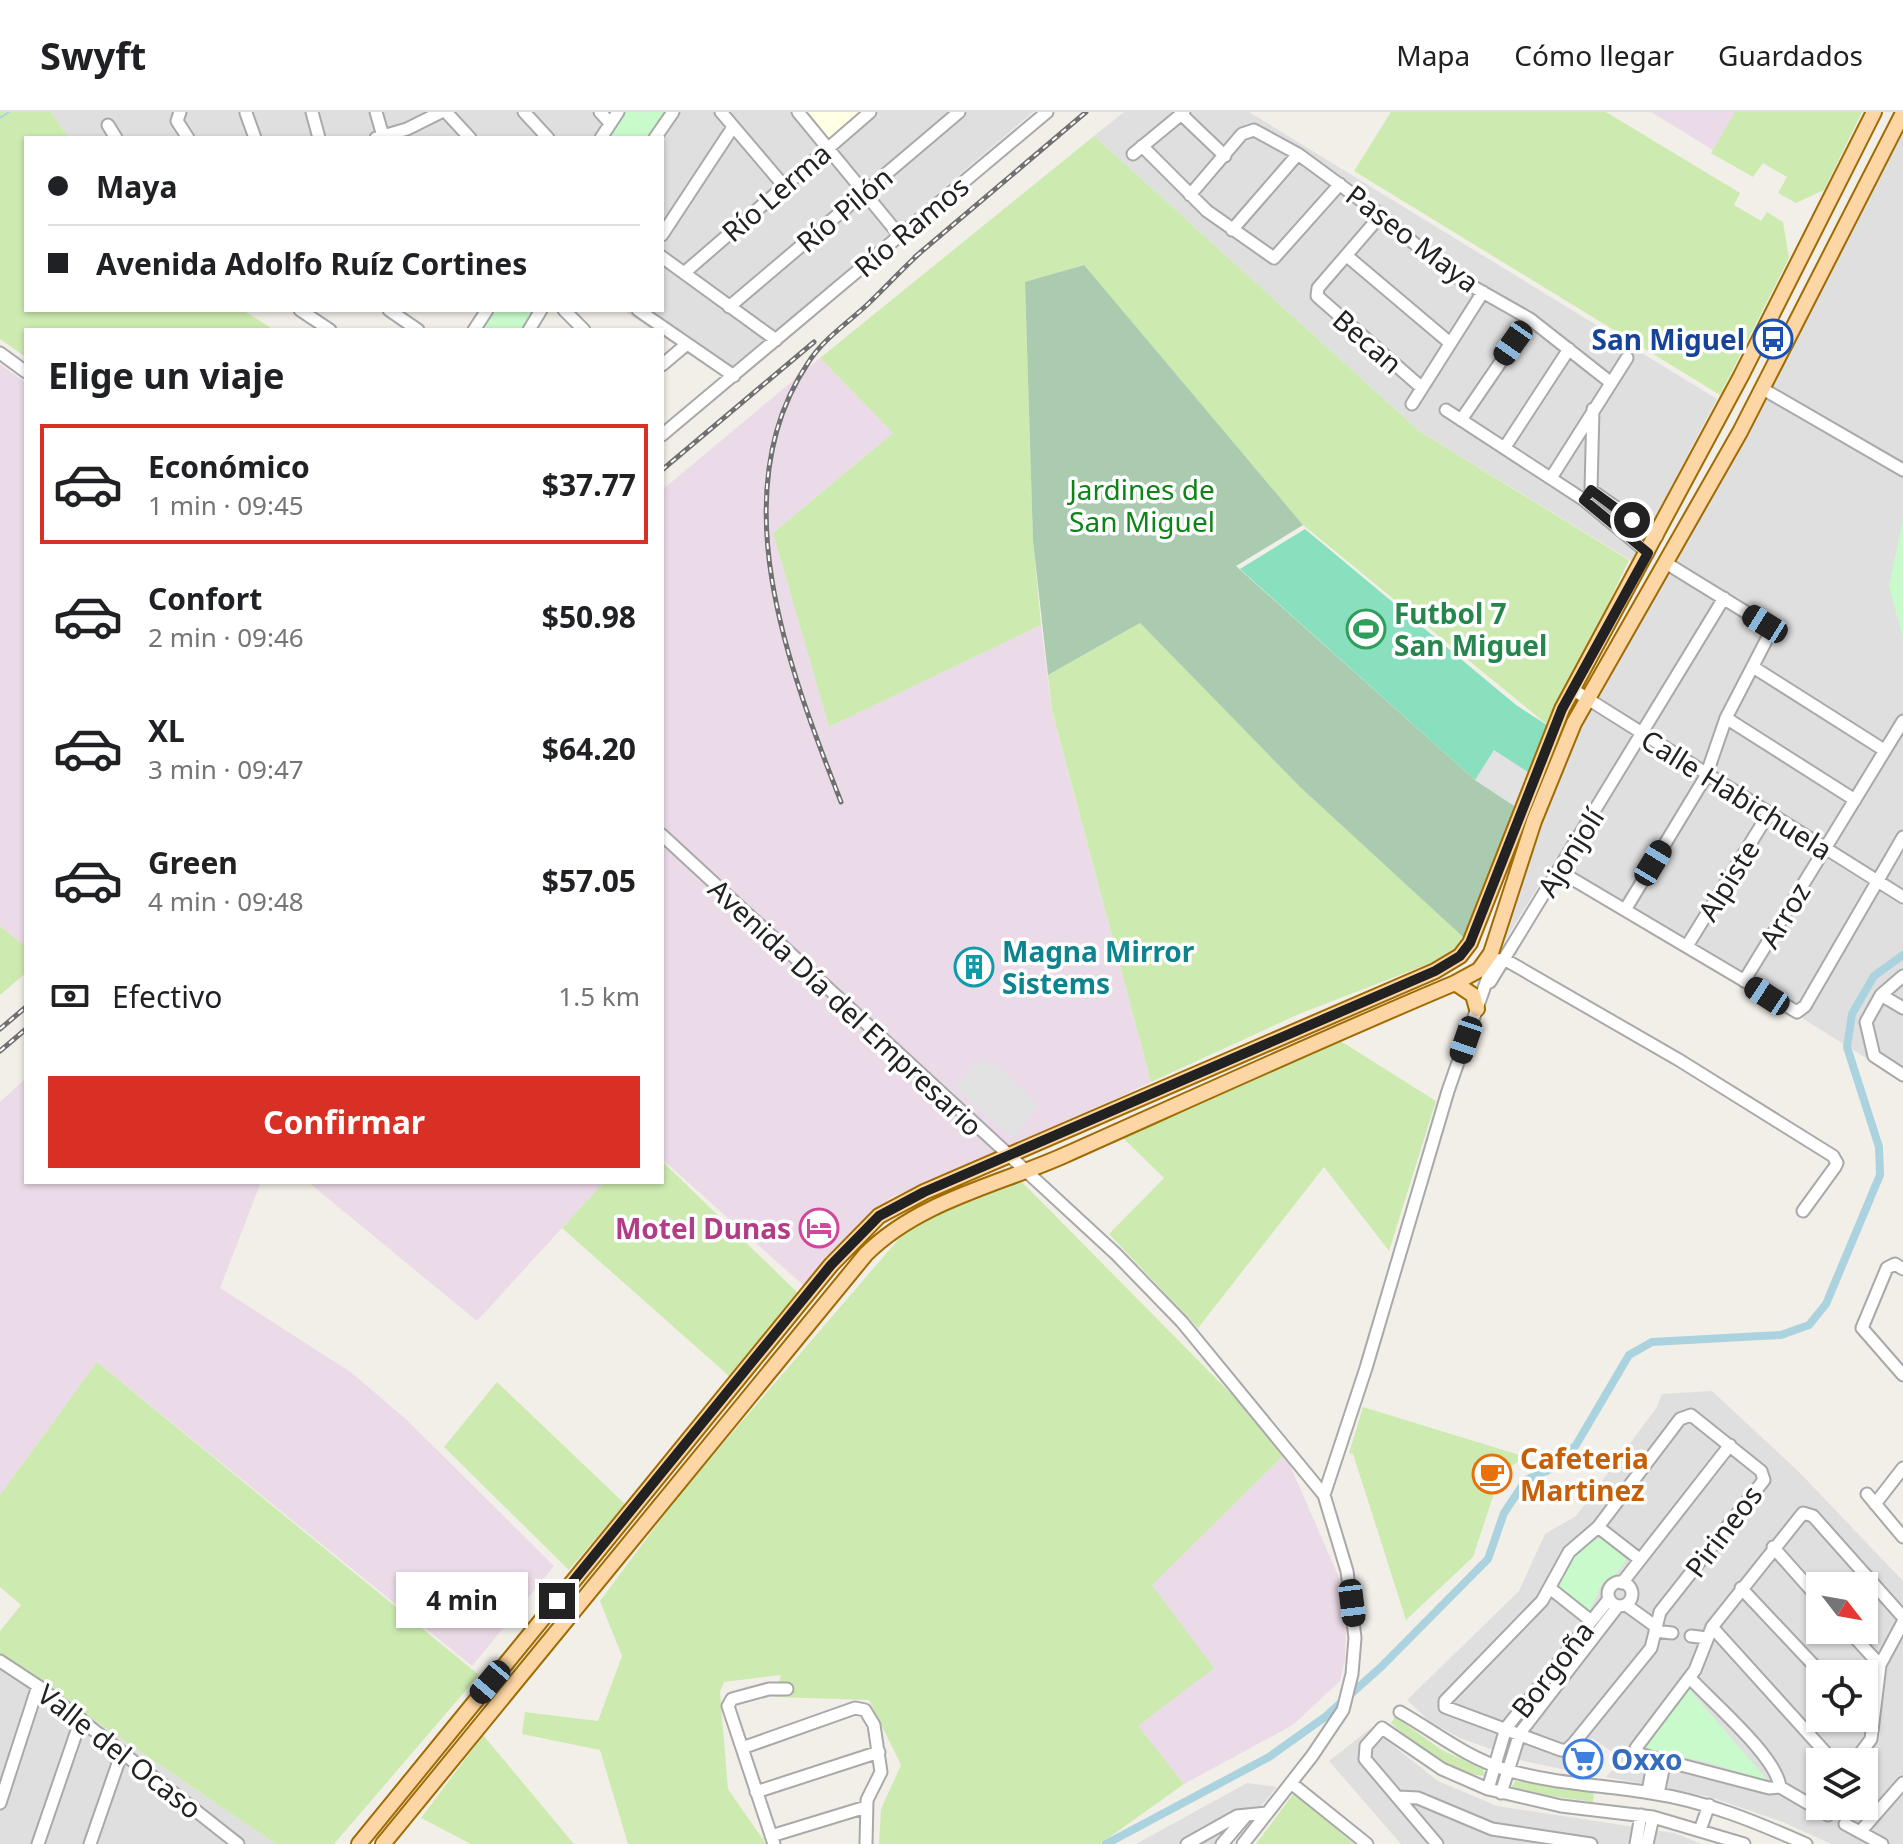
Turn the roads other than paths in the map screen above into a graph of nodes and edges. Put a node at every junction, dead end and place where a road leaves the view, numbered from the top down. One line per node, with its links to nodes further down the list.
1 (180, 112): 23 (street)
2 (243, 112): 3 (street); 24 (street)
3 (252, 112)
4 (312, 112): 25 (street)
5 (376, 112): 26 (street)
6 (443, 112): 27 (street); 28 (street)
7 (524, 112): 29 (street)
8 (600, 112): 19 (street)
9 (618, 112): 19 (street)
10 (673, 112): 31 (street)
11 (721, 112): 21 (street)
12 (798, 112): 32 (street)
13 (870, 112): 32 (street, Río Lerma)
14 (959, 112): 37 (street, Río Pilón)
15 (1047, 112): 42 (street, Río Ramos)
16 (1874, 112): 79 (main road)
17 (1182, 113): 34 (street); 38 (street)
18 (1903, 113): 69 (main road)
19 (610, 123): 30 (street)
20 (108, 125): 22 (street)
21 (733, 127): 36 (street); 41 (street)
22 (115, 136)
23 (187, 136)
24 (254, 136)
25 (318, 136)
26 (379, 136)
27 (382, 136)
28 (468, 136)
29 (546, 136)
30 (602, 136)
31 (656, 136)
32 (828, 147): 36 (street, Río Lerma); 37 (street)
33 (1298, 154): 34 (street, Paseo Maya); 35 (street, Paseo Maya); 40 (street)
34 (1225, 156): 38 (street)
35 (1340, 184): 39 (street, Paseo Maya); 40 (street)
36 (784, 186): 45 (street, Río Lerma)
37 (865, 191): 42 (street); 47 (street, Río Pilón)
38 (1190, 195): 40 (street)
39 (1381, 215): 43 (street); 46 (street, Paseo Maya)
40 (1232, 230)
41 (664, 232)
42 (900, 236): 58 (street, Río Ramos)
43 (1347, 256): 59 (street); 68 (street, Becan)
44 (664, 258): 45 (street)
45 (684, 273): 47 (street)
46 (1483, 292): 52 (street, Paseo Maya); 59 (street)
47 (729, 307): 58 (street)
48 (303, 312): 53 (street)
49 (392, 312): 54 (street)
50 (566, 312): 55 (street)
51 (641, 312): 57 (street)
52 (1530, 319): 61 (street, Paseo Maya); 73 (street)
53 (327, 328)
54 (415, 328)
55 (582, 328)
56 (664, 328): 60 (street)
57 (664, 328)
58 (776, 340): 66 (street, Río Ramos)
59 (1450, 343): 68 (street)
60 (687, 344): 64 (street); 66 (street)
61 (1569, 349): 67 (street, Paseo Maya); 75 (street)
62 (0, 353): 65 (street)
63 (1627, 358): 67 (street)
64 (664, 363)
65 (24, 371)
66 (734, 376): 74 (street, Río Ramos)
67 (1610, 382): 71 (street)
68 (1422, 388): 70 (street)
69 (1763, 389): 76 (street); 81 (main road)
70 (1412, 404)
71 (1593, 409): 77 (street); 78 (street)
72 (1446, 410): 73 (street)
73 (1461, 420): 75 (street)
74 (664, 433)
75 (1505, 447): 77 (street)
76 (1903, 470)
77 (1551, 478): 78 (street)
78 (1588, 495): 79 (street); 80 (street)
79 (1657, 536): 80 (main road)
80 (1648, 553): 84 (main road)
81 (1666, 563): 82 (street); 85 (main road)
82 (1724, 598): 83 (street); 88 (street, Ajonjolí)
83 (1753, 667): 86 (street); 89 (street)
84 (1572, 689): 85 (street, Calle Habichuela); 109 (main road)
85 (1588, 699): 88 (street, Calle Habichuela); 101 (main road)
86 (1726, 718): 90 (street); 91 (street)
87 (1903, 721): 89 (street, Arroz)
88 (1644, 734): 90 (street, Calle Habichuela); 96 (street, Ajonjolí)
89 (1884, 750): 91 (street, Arroz)
90 (1706, 776): 92 (street, Calle Habichuela); 99 (street)
91 (1855, 800): 95 (street, Arroz)
92 (1769, 813): 95 (street, Calle Habichuela); 100 (street, Alpiste)
93 (664, 837): 109 (street, Avenida Día del Empresario)
94 (1903, 837): 97 (street)
95 (1824, 849): 97 (street, Calle Habichuela); 103 (street, Arroz)
96 (1559, 871): 99 (street); 101 (street, Ajonjolí)
97 (1878, 882): 98 (street, Calle Habichuela); 103 (street)
98 (1903, 897)
99 (1625, 910): 100 (street)
100 (1687, 946): 103 (street)
101 (1490, 961): 104 (main road); 106 (street); 106 (street, Ajonjolí); 111 (street)
102 (1903, 976): 105 (street)
103 (1744, 981)
104 (1455, 983): 106 (main road); 110 (main road)
105 (1881, 995): 107 (street); 108 (street)
106 (1479, 1002): 118 (street)
107 (1903, 1008)
108 (1903, 1075)
109 (1008, 1157): 110 (street, Avenida Día del Empresario); 179 (main road)
110 (1026, 1171): 118 (street, Avenida Día del Empresario); 180 (main road)
111 (1803, 1211)
112 (1903, 1269): 114 (street)
113 (1903, 1356): 114 (street)
114 (1891, 1362): 115 (street)
115 (1903, 1375)
116 (1730, 1445): 119 (street, Pirineos); 122 (street); 130 (street, Pirineos)
117 (1903, 1468): 120 (street)
118 (1324, 1495): 153 (street)
119 (1598, 1527): 122 (street); 126 (street, Pirineos)
120 (1903, 1537)
121 (1773, 1547): 124 (street); 125 (street); 129 (street)
122 (1638, 1558): 123 (street)
123 (1622, 1583): 127 (street); 127 (street)
124 (1806, 1584)
125 (1741, 1588): 132 (street); 135 (street)
126 (1551, 1589): 128 (street); 144 (street, Pirineos)
127 (1618, 1603): 128 (street, Borgoña); 130 (street); 145 (street, Borgoña)
128 (1590, 1620): 144 (street, Borgoña)
129 (1903, 1620): 137 (street)
130 (1655, 1629): 131 (street); 145 (street, Pirineos)
131 (1672, 1633)
132 (1709, 1633): 133 (street); 138 (street); 147 (street)
133 (1691, 1636)
134 (1861, 1644): 137 (street)
135 (1809, 1660)
136 (0, 1661): 139 (street, Valle del Ocaso)
137 (1880, 1665): 140 (street)
138 (1690, 1678): 150 (street); 156 (street)
139 (38, 1686): 143 (street, Valle del Ocaso); 164 (street)
140 (1878, 1686)
141 (787, 1689): 146 (street)
142 (1400, 1712): 151 (street)
143 (81, 1719): 148 (street, Valle del Ocaso); 177 (street)
144 (1506, 1728): 145 (street, Pirineos); 151 (street, Borgoña)
145 (1520, 1733): 152 (street, Borgoña)
146 (742, 1748): 149 (street); 158 (street)
147 (1820, 1748)
148 (122, 1752): 175 (street, Valle del Ocaso); 178 (street)
149 (879, 1752): 158 (street); 166 (street)
150 (1659, 1759): 156 (street); 160 (street)
151 (1495, 1766): 152 (street); 157 (street, Borgoña)
152 (1508, 1770): 155 (street); 159 (street, Borgoña)
153 (1291, 1783): 168 (street); 185 (street)
154 (1903, 1783): 161 (street)
155 (1605, 1787): 160 (street); 167 (street)
156 (1780, 1787): 163 (street)
157 (1488, 1789): 159 (street); 162 (street)
158 (756, 1792): 174 (street)
159 (1501, 1793): 167 (street)
160 (1653, 1793): 165 (street)
161 (1899, 1796): 173 (street)
162 (1399, 1797): 186 (street); 187 (street)
163 (1806, 1799)
164 (0, 1803)
165 (1709, 1805): 172 (street); 191 (street)
166 (866, 1807): 174 (street); 181 (street)
167 (1602, 1810): 170 (street)
168 (1267, 1813): 169 (street); 184 (street)
169 (1249, 1814): 182 (street); 183 (street)
170 (1647, 1816): 172 (street); 188 (street); 189 (street)
171 (1845, 1824): 173 (street)
172 (1700, 1830): 190 (street)
173 (1860, 1832): 176 (street)
174 (772, 1840)
175 (233, 1842)
176 (1879, 1843)
177 (38, 1844)
178 (90, 1844)
179 (359, 1844)
180 (383, 1844)
181 (866, 1844)
182 (1187, 1844)
183 (1222, 1844)
184 (1243, 1844)
185 (1367, 1844)
186 (1437, 1844)
187 (1591, 1844)
188 (1636, 1844)
189 (1647, 1844)
190 (1744, 1844)
191 (1806, 1844)

